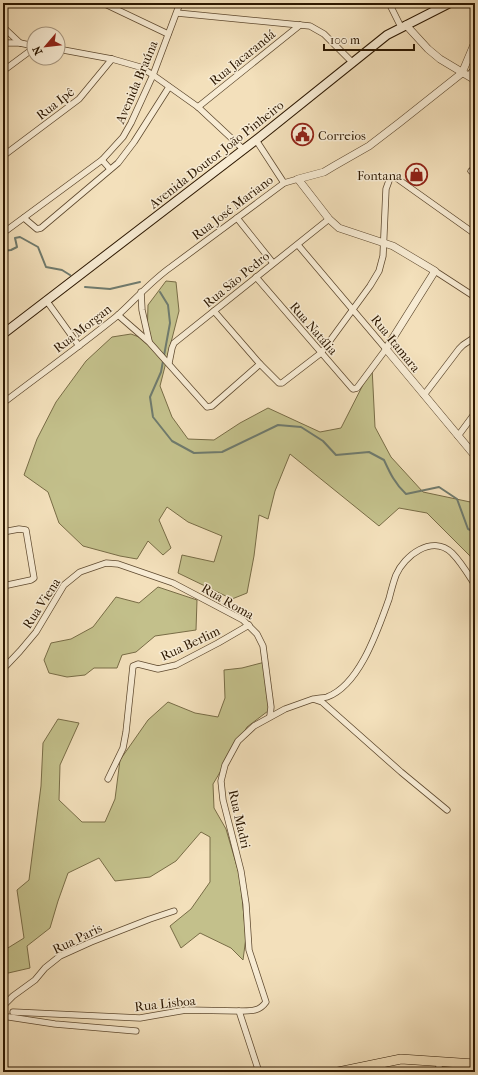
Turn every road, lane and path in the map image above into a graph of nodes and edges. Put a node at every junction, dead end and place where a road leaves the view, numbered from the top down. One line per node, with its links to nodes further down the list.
1 (103, 3): 9 (street)
2 (180, 3): 5 (street, Avenida Braúna)
3 (389, 3): 7 (street)
4 (450, 3): 7 (main road, Avenida Doutor João Pinheiro)
5 (177, 13): 6 (street); 9 (street, Avenida Braúna)
6 (300, 25): 18 (street); 25 (street, Rua Jacarandá)
7 (403, 26): 18 (main road, Avenida Doutor João Pinheiro); 23 (street)
8 (3, 27): 12 (street)
9 (168, 34): 22 (street, Avenida Braúna)
10 (475, 42): 17 (street, Rua José Mariano)
11 (3, 43): 12 (street)
12 (20, 43): 13 (street)
13 (26, 45)
14 (66, 50): 16 (street)
15 (26, 53): 21 (street)
16 (112, 59): 22 (street); 28 (street, Rua Ipê)
17 (468, 59): 19 (street); 23 (street, Rua José Mariano)
18 (353, 63): 26 (main road, Avenida Doutor João Pinheiro)
19 (475, 64)
20 (475, 68): 23 (street)
21 (3, 71)
22 (153, 75): 24 (street); 29 (street, Avenida Braúna)
23 (469, 76): 31 (street, Rua José Mariano)
24 (169, 87): 25 (street); 30 (street)
25 (198, 107): 27 (street)
26 (256, 140): 27 (main road, Avenida Doutor João Pinheiro); 32 (street)
27 (243, 149): 46 (main road, Avenida Doutor João Pinheiro)
28 (3, 156)
29 (102, 160): 30 (street); 33 (street, Avenida Braúna)
30 (110, 169): 33 (street)
31 (298, 179): 32 (street, Rua José Mariano); 35 (street)
32 (284, 184): 34 (street, Rua José Mariano)
33 (24, 218): 36 (street, Avenida Braúna)
34 (237, 218): 40 (street); 41 (street, Rua José Mariano)
35 (329, 219): 38 (street); 39 (street, Rua São Pedro)
36 (3, 233)
37 (475, 234): 38 (street)
38 (384, 242): 42 (street); 47 (street)
39 (298, 245): 40 (street, Rua São Pedro); 47 (street, Rua Itamara)
40 (273, 264): 43 (street, Rua São Pedro)
41 (171, 267): 44 (street, Rua Morgan)
42 (435, 271): 45 (street); 54 (street)
43 (256, 277): 48 (street, Rua São Pedro); 55 (street, Rua Natália)
44 (141, 292): 49 (street, Rua Morgan); 52 (street)
45 (475, 297)
46 (46, 300): 50 (main road, Avenida Doutor João Pinheiro); 53 (street)
47 (353, 310): 54 (street, Rua Itamara); 55 (street)
48 (214, 311): 56 (street, Rua São Pedro); 57 (street)
49 (118, 315): 52 (street); 53 (street, Rua Morgan)
50 (3, 334)
51 (475, 337): 58 (street)
52 (149, 342): 56 (street)
53 (79, 346): 59 (street, Rua Morgan)
54 (386, 349): 55 (street, Rua Natália); 58 (street, Rua Itamara)
55 (321, 353): 57 (street)
56 (169, 363): 57 (street)
57 (260, 364)
58 (424, 395): 61 (street, Rua Itamara)
59 (3, 403)
60 (475, 412): 61 (street)
61 (458, 436): 62 (street, Rua Itamara)
62 (475, 456)
63 (3, 532): 66 (street)
64 (106, 563): 67 (street, Rua Roma); 68 (street, Rua Viena)
65 (475, 585): 69 (street, Rua Madri)
66 (3, 586)
67 (249, 625): 70 (street, Rua Roma); 71 (street, Rua Berlim)
68 (3, 669)
69 (313, 700): 70 (street, Rua Madri); 72 (street)
70 (270, 716): 75 (street, Rua Madri)
71 (108, 779)
72 (447, 810)
73 (174, 911): 74 (street, Rua Paris)
74 (4, 1003): 76 (street)
75 (239, 1011): 76 (street, Rua Lisboa); 81 (street)
76 (13, 1012): 77 (street, Rua Lisboa)
77 (6, 1017): 78 (street, Rua Lisboa)
78 (136, 1030)
79 (440, 1061): 80 (main road); 82 (main road); 83 (street)
80 (475, 1064)
81 (258, 1072)
82 (338, 1072)
83 (438, 1072)

